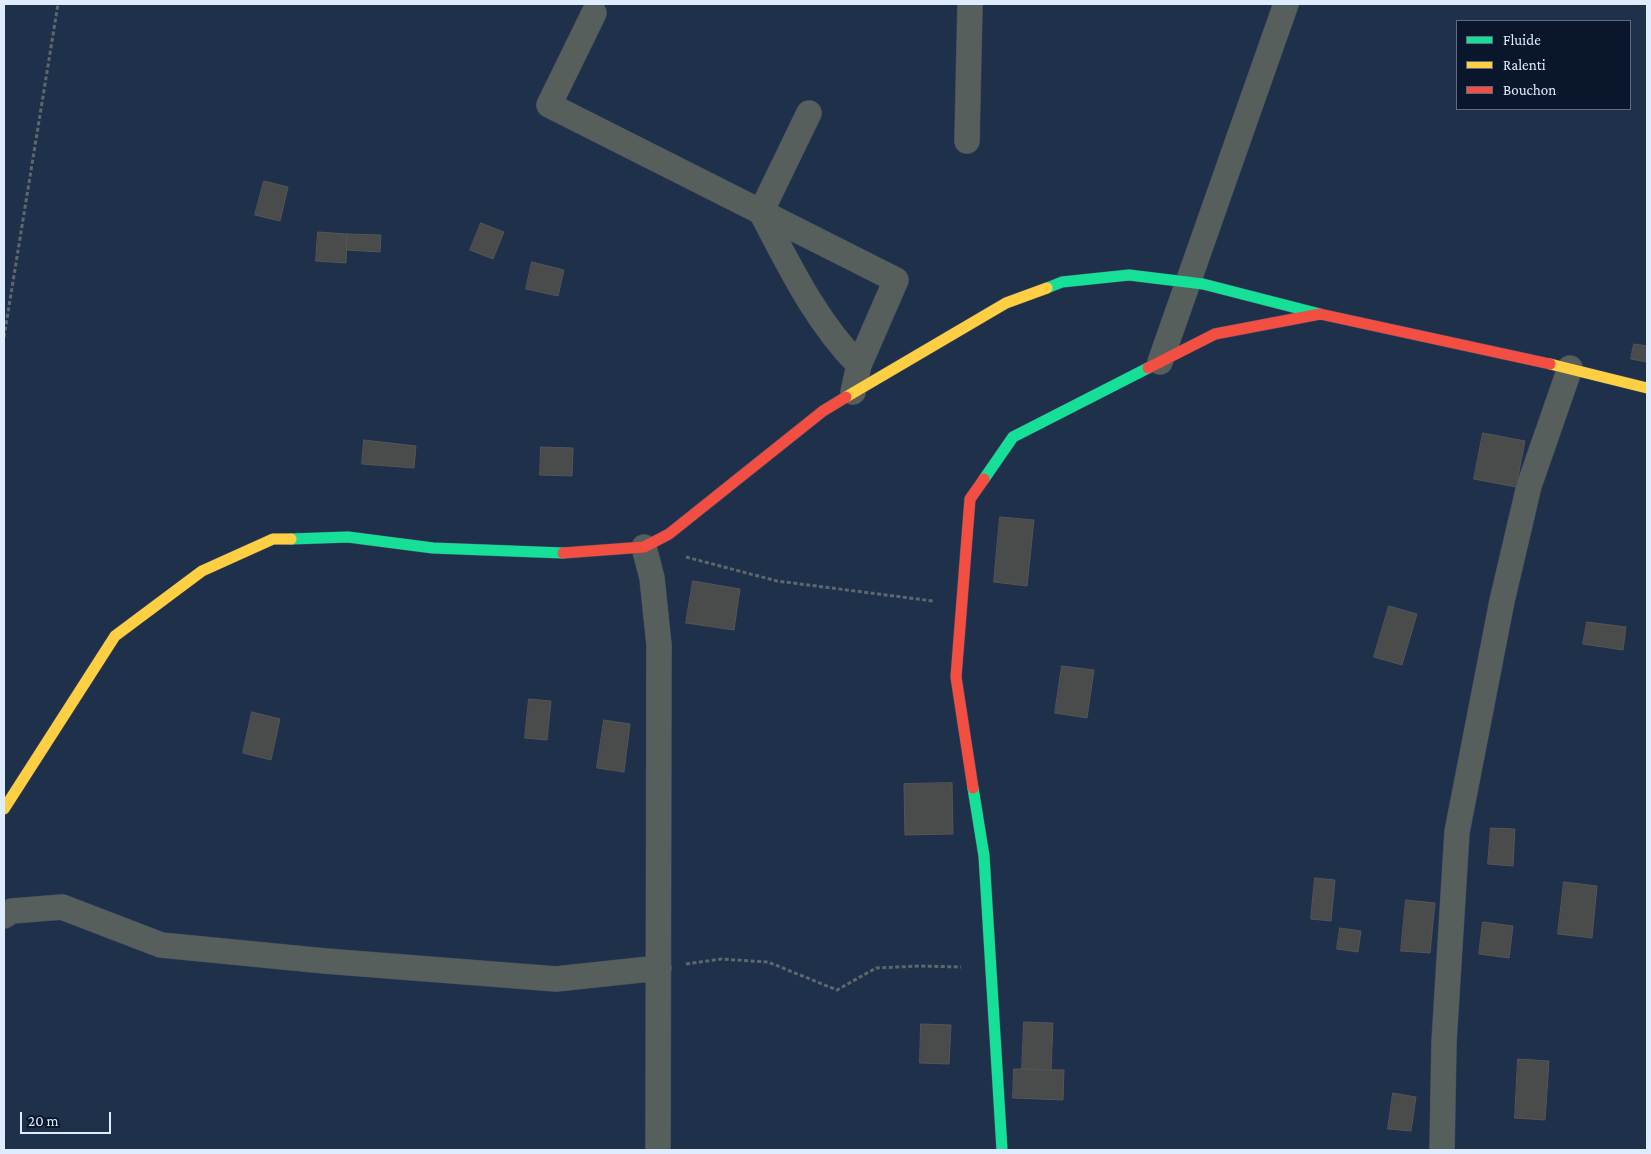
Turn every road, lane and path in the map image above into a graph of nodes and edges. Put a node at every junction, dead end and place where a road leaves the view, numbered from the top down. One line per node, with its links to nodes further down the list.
1 (58, 4): 10 (path)
2 (970, 4): 6 (street)
3 (1286, 4): 8 (street)
4 (594, 13): 7 (street)
5 (809, 113): 7 (street)
6 (967, 141)
7 (761, 212): 12 (street); 12 (street)
8 (1189, 282): 9 (street); 11 (street); 15 (street)
9 (1320, 314): 11 (street); 13 (street)
10 (4, 337)
11 (1160, 362): 17 (street)
12 (859, 365): 15 (street)
13 (1570, 368): 14 (street); 24 (street)
14 (1647, 388)
15 (853, 392): 16 (street)
16 (644, 546): 17 (path); 18 (street); 20 (street)
17 (962, 604): 21 (street)
18 (4, 809)
19 (4, 916): 20 (street)
20 (659, 968): 21 (path); 22 (street)
21 (990, 968): 23 (street)
22 (658, 1150)
23 (1002, 1150)
24 (1442, 1150)

